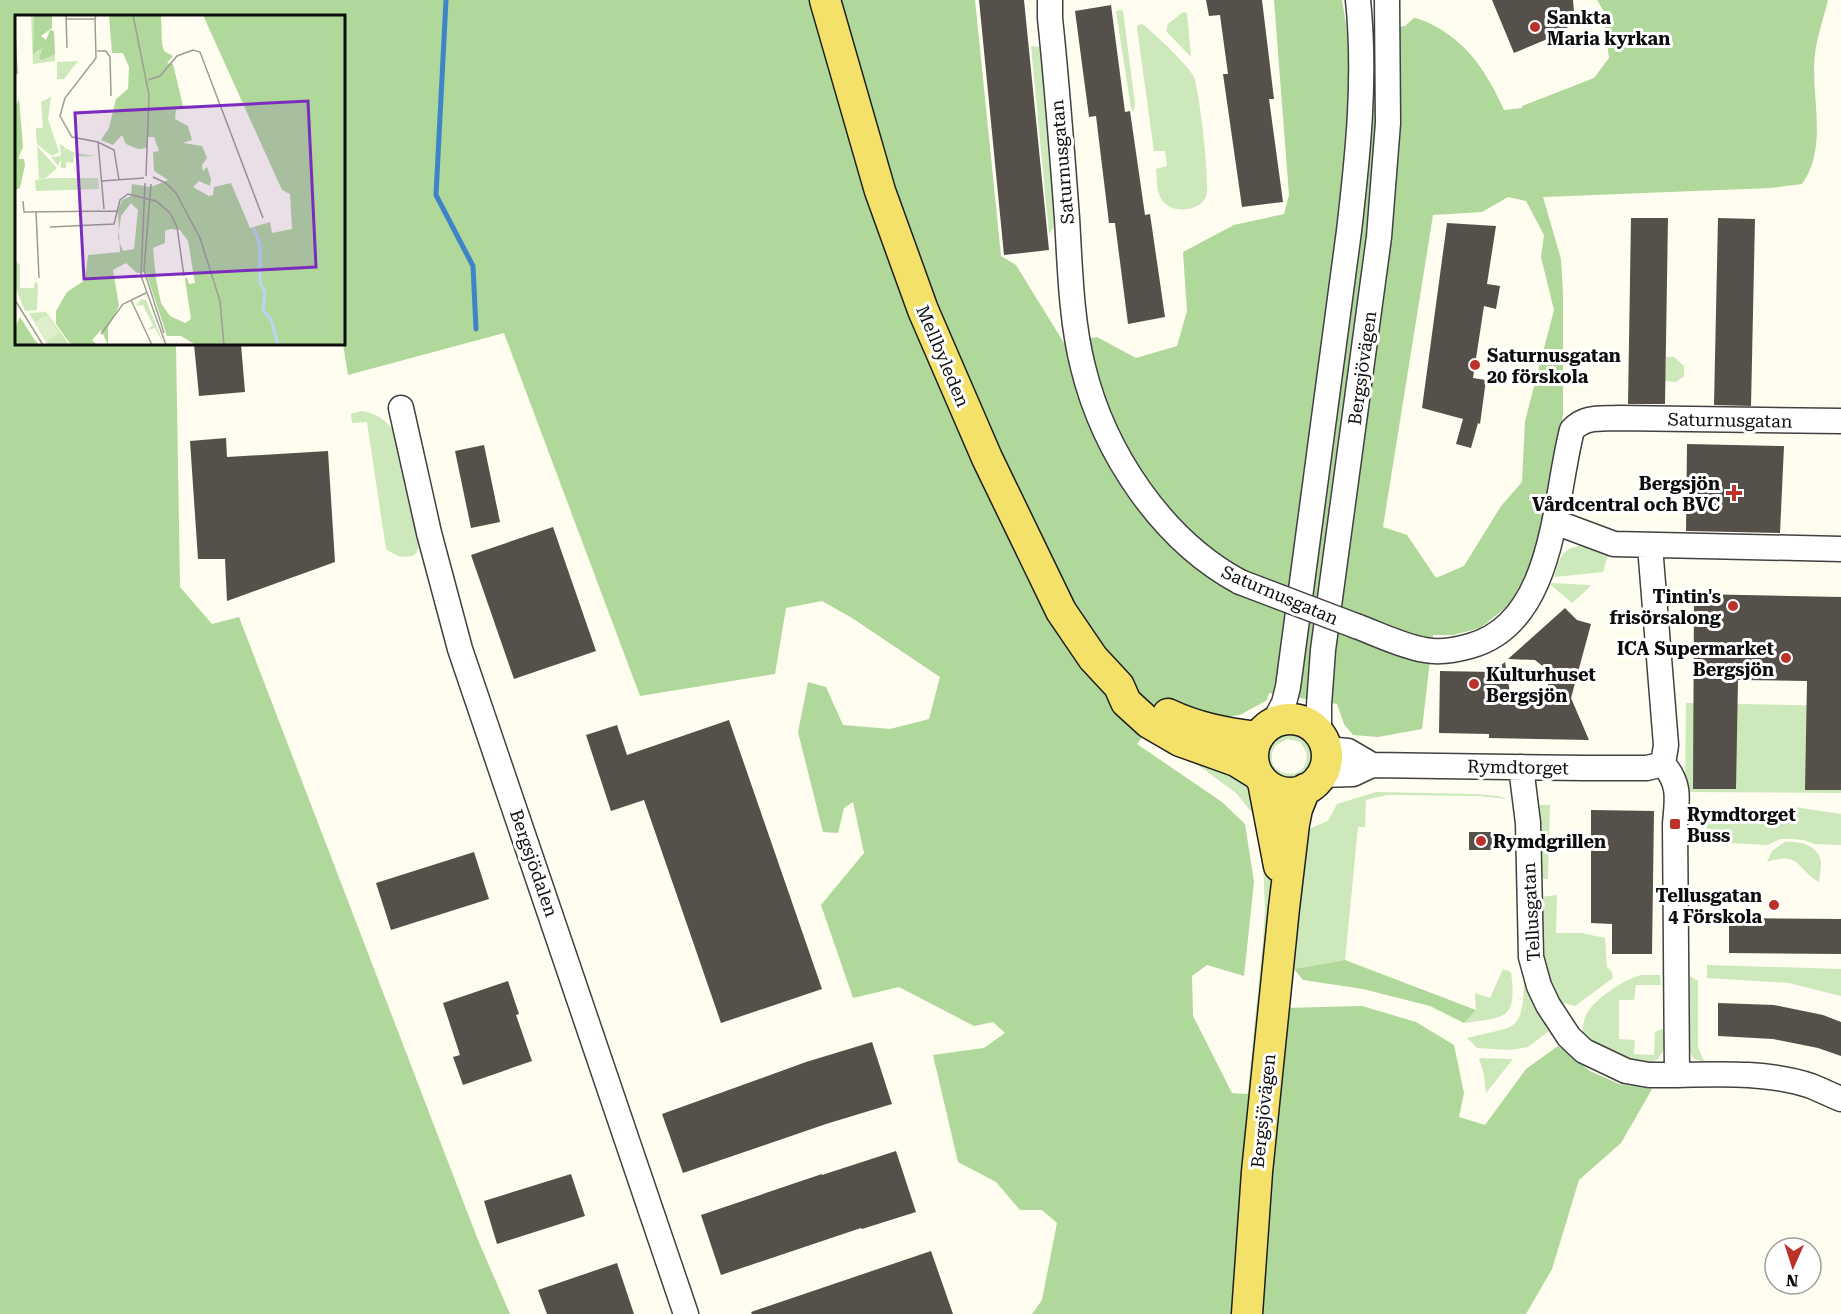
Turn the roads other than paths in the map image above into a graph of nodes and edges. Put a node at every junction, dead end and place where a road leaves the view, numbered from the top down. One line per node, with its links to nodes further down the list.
1 (825, 0): 10 (main road, Mellbyleden)
2 (1050, 0): 7 (street, Saturnusgatan, bridge)
3 (1358, 0): 11 (street, Bergsjövägen)
4 (1387, 0): 12 (street, Bergsjövägen)
5 (401, 408): 19 (street, Bergsjödalen)
6 (1841, 421): 7 (street, Saturnusgatan)
7 (1555, 522): 8 (street)
8 (1650, 546): 9 (street); 13 (street)
9 (1841, 549)
10 (1119, 686): 11 (main road, Mellbyleden); 15 (main road, Mellbyleden)
11 (1266, 730): 12 (main road); 15 (main road, Bergsjövägen)
12 (1318, 762): 14 (street, Rymdtorget); 15 (main road); 16 (main road, Bergsjövägen)
13 (1664, 764): 14 (street, Rymdtorget); 17 (street)
14 (1521, 767): 17 (street, Tellusgatan)
15 (1260, 778): 16 (main road, Bergsjövägen)
16 (1284, 908): 20 (main road, Bergsjövägen)
17 (1677, 1076): 18 (street, Tellusgatan)
18 (1841, 1100)
19 (686, 1314)
20 (1247, 1314)

